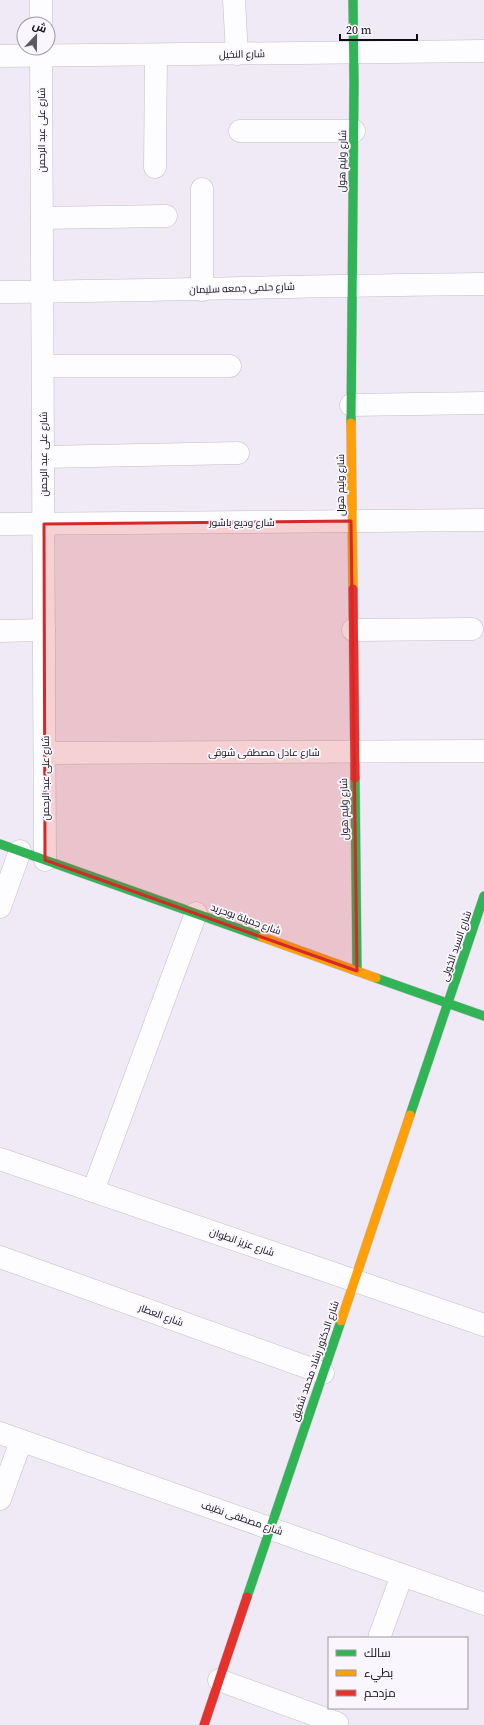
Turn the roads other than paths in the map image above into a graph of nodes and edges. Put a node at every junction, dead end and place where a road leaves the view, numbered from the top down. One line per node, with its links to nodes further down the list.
1 (41, 0): 4 (street)
2 (234, 0): 9 (street)
3 (353, 0): 7 (street, شارع وليم هول)
4 (41, 16)
5 (484, 51): 7 (street, شارع النخيل)
6 (56, 52): 10 (street, شارع النخيل)
7 (355, 53): 9 (street, شارع النخيل); 14 (street, شارع وليم هول)
8 (16, 54): 11 (street, شارع النخيل)
9 (237, 54): 10 (street, شارع النخيل)
10 (156, 55): 15 (street)
11 (0, 56)
12 (41, 56): 18 (street, شارع على عبد الرحمن)
13 (240, 131): 14 (street)
14 (354, 131): 19 (street, شارع وليم هول)
15 (155, 168)
16 (202, 189): 21 (street)
17 (166, 216): 18 (street)
18 (42, 218): 22 (street, شارع على عبد الرحمن)
19 (351, 284): 20 (street, شارع حلمى جمعه سليمان); 21 (street, شارع حلمى جمعه سليمان); 27 (street, شارع وليم هول)
20 (484, 284)
21 (202, 290): 22 (street, شارع حلمى جمعه سليمان)
22 (42, 291): 23 (street, شارع حلمى جمعه سليمان); 24 (street, شارع على عبد الرحمن)
23 (0, 292)
24 (43, 366): 25 (street); 29 (street, شارع على عبد الرحمن)
25 (230, 366)
26 (484, 403): 27 (street)
27 (351, 405): 31 (street, شارع وليم هول)
28 (238, 453): 29 (street)
29 (43, 457): 33 (street, شارع على عبد الرحمن)
30 (484, 520): 31 (street, شارع وديع باشور)
31 (351, 521): 33 (street, شارع وديع باشور); 36 (street, شارع وليم هول)
32 (0, 524): 33 (street, شارع وديع باشور)
33 (44, 524): 35 (street, شارع على عبد الرحمن)
34 (472, 629): 36 (street)
35 (44, 630): 37 (street); 40 (street, شارع على عبد الرحمن)
36 (353, 630): 39 (street, شارع وليم هول)
37 (0, 631)
38 (484, 751): 39 (street, شارع عادل مصطفى شوقى)
39 (355, 752): 40 (street, شارع عادل مصطفى شوقى); 46 (street, شارع وليم هول)
40 (45, 753): 42 (street, شارع على عبد الرحمن)
41 (10, 847): 42 (street, شارع جميلة بوحريد); 44 (street)
42 (45, 860): 45 (street, شارع جميلة بوحريد)
43 (484, 896): 47 (street, شارع السيد الخولى)
44 (0, 907)
45 (196, 913): 46 (street, شارع جميلة بوحريد); 50 (street)
46 (357, 971): 47 (street, شارع جميلة بوحريد)
47 (448, 1003): 48 (street, شارع جميلة بوحريد); 52 (street, شارع الدكتور رشاد محمد شفيق)
48 (484, 1016)
49 (0, 1159): 50 (street, شارع عزيز انطوان)
50 (93, 1191): 52 (street, شارع عزيز انطوان)
51 (0, 1257): 54 (street, شارع العطار)
52 (354, 1280): 53 (street, شارع عزيز انطوان); 54 (street, شارع الدكتور رشاد محمد شفيق)
53 (484, 1325)
54 (322, 1373): 58 (street, شارع الدكتور رشاد محمد شفيق)
55 (0, 1434): 56 (street, شارع مصطفى نظيف)
56 (21, 1441): 57 (street); 58 (street, شارع مصطفى نظيف)
57 (0, 1499)
58 (270, 1528): 59 (street, شارع مصطفى نظيف); 62 (street, شارع الدكتور رشاد محمد شفيق)
59 (402, 1575): 60 (street, شارع مصطفى نظيف); 61 (street)
60 (484, 1604)
61 (378, 1637)
62 (219, 1680): 63 (street); 64 (street, شارع الدكتور رشاد محمد شفيق)
63 (336, 1723)
64 (204, 1725)

